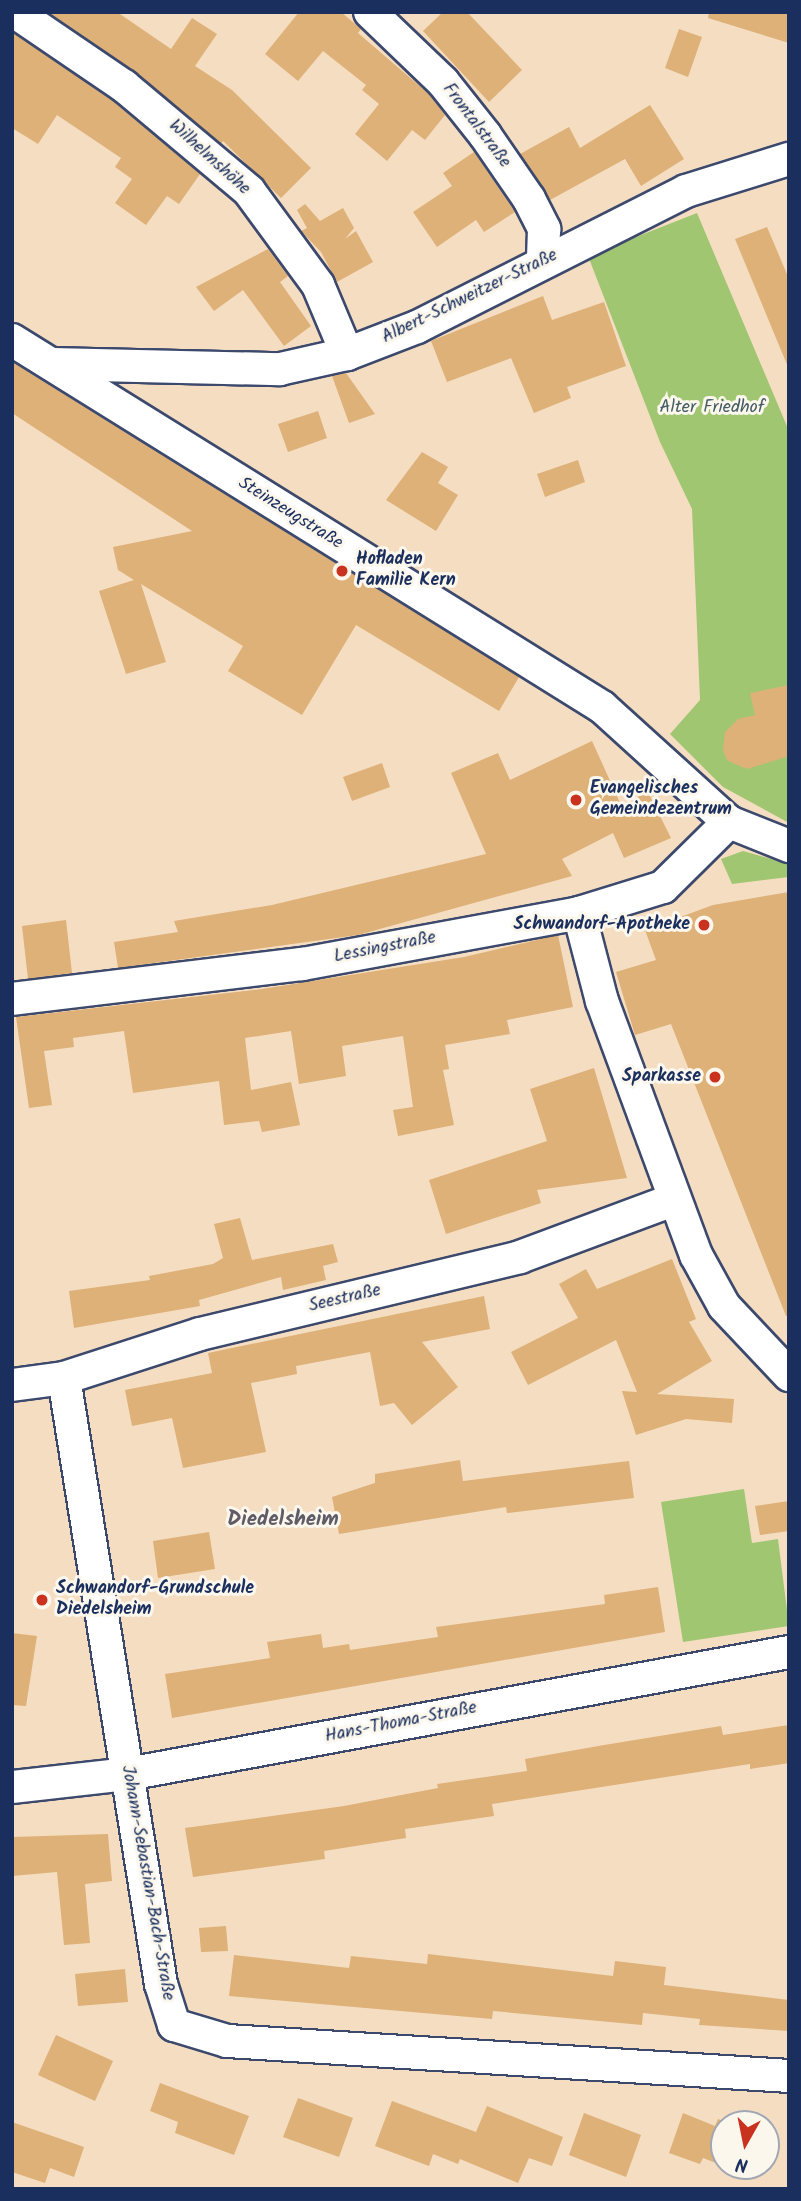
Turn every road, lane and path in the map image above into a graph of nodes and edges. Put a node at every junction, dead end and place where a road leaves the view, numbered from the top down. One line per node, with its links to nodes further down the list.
1 (15, 12): 6 (street, Wilhelmshöhe)
2 (370, 12): 4 (street, Frontalstraße)
3 (789, 159): 4 (street, Albert-Schweitzer-Straße)
4 (543, 262): 6 (street, Albert-Schweitzer-Straße)
5 (12, 340): 7 (street, Steinzeugstraße)
6 (347, 354): 7 (street, Albert-Schweitzer-Straße)
7 (52, 364): 8 (street, Steinzeugstraße)
8 (729, 822): 9 (street); 10 (street, Lessingstraße)
9 (789, 846)
10 (579, 913): 11 (street, Lessingstraße); 12 (street)
11 (12, 999)
12 (673, 1199): 13 (street); 14 (street, Seestraße)
13 (789, 1375)
14 (64, 1378): 15 (street, Seestraße); 17 (street, Johann-Sebastian-Bach-Straße)
15 (12, 1385)
16 (789, 1652): 17 (street, Hans-Thoma-Straße)
17 (128, 1774): 18 (street, Hans-Thoma-Straße); 19 (street, Johann-Sebastian-Bach-Straße)
18 (12, 1787)
19 (789, 2076)

